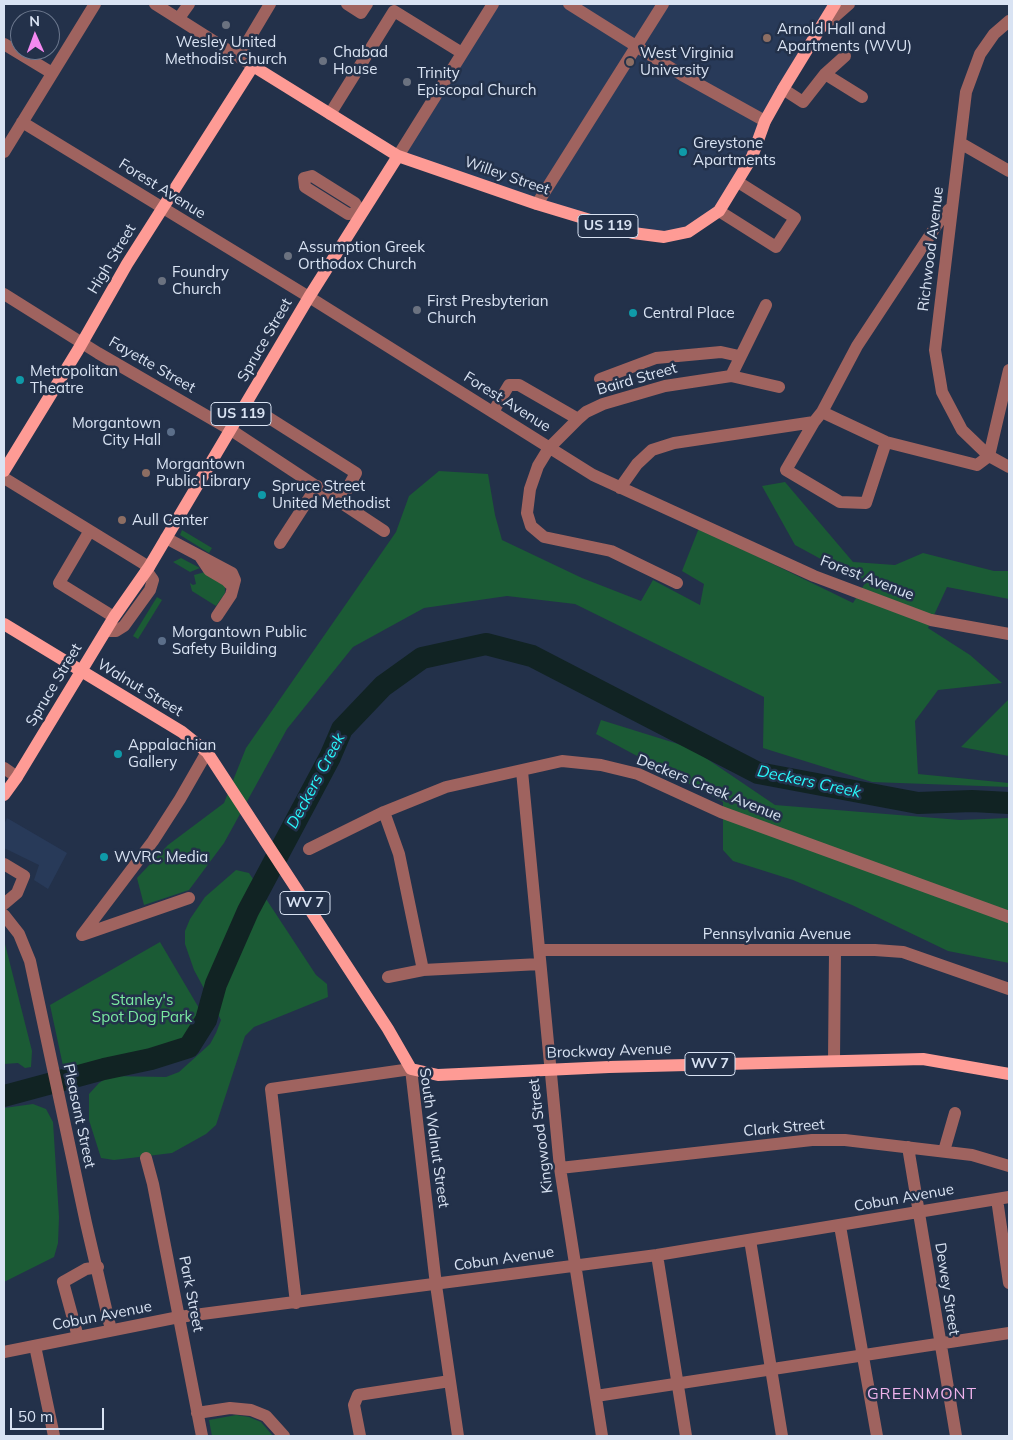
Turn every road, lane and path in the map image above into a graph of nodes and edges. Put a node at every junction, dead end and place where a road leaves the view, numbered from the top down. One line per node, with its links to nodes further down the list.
1 (96, 4): 22 (street)
2 (155, 4): 13 (street, Willey Street)
3 (189, 4): 13 (street)
4 (270, 4): 19 (street)
5 (347, 4): 6 (street)
6 (367, 4)
7 (493, 4): 18 (street, Spruce Street)
8 (663, 4): 17 (street)
9 (835, 4): 15 (main road, US 119)
10 (849, 4): 15 (street)
11 (575, 5): 17 (street)
12 (390, 7): 18 (street); 26 (street)
13 (179, 18): 19 (street, Willey Street)
14 (1009, 21): 29 (street, Richwood Avenue)
15 (820, 29): 24 (main road, Willey Street / US 119)
16 (4, 44): 22 (street)
17 (636, 46): 27 (street); 35 (street)
18 (462, 53): 31 (street, Spruce Street)
19 (239, 56): 21 (street, Willey Street)
20 (845, 56): 23 (street)
21 (253, 66): 26 (main road, Willey Street / US 119); 37 (main road, High Street)
22 (52, 73): 28 (street)
23 (825, 74): 24 (street); 25 (street)
24 (783, 89): 27 (main road, Willey Street / US 119)
25 (862, 98)
26 (330, 114): 31 (main road, Willey Street / US 119)
27 (765, 121): 34 (main road, Willey Street / US 119)
28 (22, 122): 30 (street); 37 (street, Forest Avenue)
29 (962, 144): 32 (street); 36 (street, Richwood Avenue)
30 (4, 152)
31 (398, 156): 35 (main road, Willey Street / US 119); 39 (main road, Spruce Street / US 119)
32 (1009, 171)
33 (304, 178): 39 (street)
34 (738, 182): 38 (main road, Willey Street / US 119); 38 (street)
35 (537, 204): 38 (main road, Willey Street / US 119)
36 (952, 207): 51 (street); 56 (street, Richwood Avenue)
37 (162, 208): 41 (street, Forest Avenue); 43 (main road, High Street)
38 (720, 212)
39 (361, 213): 41 (main road, Spruce Street / US 119)
40 (4, 294): 43 (street, Fayette Street)
41 (309, 296): 49 (main road, Spruce Street / US 119); 50 (street, Forest Avenue)
42 (766, 305): 44 (street)
43 (82, 344): 53 (street, Fayette Street); 58 (main road, High Street)
44 (739, 356): 46 (street); 47 (street)
45 (1009, 370): 56 (street)
46 (730, 376): 48 (street, Baird Street); 52 (street, Baird Street)
47 (600, 379)
48 (779, 387)
49 (246, 404): 53 (main road, Spruce Street / US 119); 62 (street)
50 (493, 412): 52 (street); 55 (street, Forest Avenue)
51 (818, 417): 54 (street); 54 (street); 61 (street)
52 (578, 419): 55 (street, Baird Street)
53 (231, 430): 60 (street, Fayette Street); 65 (main road, Spruce Street / US 119)
54 (886, 442): 56 (street)
55 (549, 448): 61 (street, Forest Avenue); 68 (street, Baird Street)
56 (988, 456): 57 (street, Richwood Avenue)
57 (1009, 467)
58 (4, 471)
59 (4, 478): 64 (street)
60 (317, 486): 62 (street, Fayette Street); 66 (street)
61 (620, 488): 73 (street, Forest Avenue)
62 (340, 500): 63 (street, Fayette Street)
63 (384, 531)
64 (89, 532): 67 (street); 70 (street)
65 (166, 538): 67 (main road, Spruce Street / US 119); 69 (street)
66 (280, 543)
67 (147, 568): 70 (main road, Spruce Street / US 119); 72 (street)
68 (677, 583)
69 (217, 616)
70 (114, 617): 72 (main road, Spruce Street / US 119)
71 (4, 624): 74 (main road, Walnut Street / WV 7)
72 (106, 631): 74 (main road, Spruce Street / US 119)
73 (1009, 634)
74 (81, 671): 75 (main road, Walnut Street / WV 7); 79 (main road, Spruce Street / US 119)
75 (207, 752): 78 (main road, Walnut Street / WV 7); 84 (street)
76 (4, 768): 79 (street)
77 (522, 771): 81 (street, Deckers Creek Avenue); 87 (street, Deckers Creek Avenue); 88 (street, Kingwood Street)
78 (224, 776): 95 (main road, South Walnut Street / WV 7)
79 (17, 777): 80 (main road, Spruce Street / US 119)
80 (4, 795)
81 (384, 812): 82 (street, Deckers Creek Avenue); 91 (street)
82 (309, 849)
83 (4, 864): 85 (street)
84 (189, 898)
85 (4, 904)
86 (4, 915): 110 (street, Pleasant Street)
87 (1009, 917)
88 (539, 950): 89 (street, Pennsylvania Avenue); 90 (street, Kingwood Street)
89 (835, 951): 93 (street, Pennsylvania Avenue); 94 (street)
90 (540, 964): 91 (street); 96 (street, Kingwood Street)
91 (423, 970): 92 (street)
92 (388, 977)
93 (1009, 989)
94 (834, 1060): 96 (main road, Brockway Avenue / WV 7); 97 (main road, Brockway Avenue / WV 7)
95 (411, 1069): 96 (main road, Brockway Avenue / WV 7); 112 (street, South Walnut Street); 113 (street, Brockway Avenue)
96 (549, 1069): 103 (street, Kingwood Street)
97 (1009, 1074)
98 (956, 1113): 100 (street)
99 (908, 1147): 100 (street, Clark Street); 103 (street, Clark Street); 105 (street, Dewey Street)
100 (944, 1151): 102 (street, Clark Street)
101 (146, 1158): 114 (street, Park Street)
102 (1009, 1166)
103 (560, 1168): 109 (street, Kingwood Street)
104 (1003, 1198): 105 (street, Cobun Avenue); 111 (street)
105 (918, 1212): 106 (street, Cobun Avenue); 118 (street, Dewey Street)
106 (840, 1226): 107 (street, Cobun Avenue); 121 (street)
107 (750, 1240): 108 (street, Cobun Avenue); 122 (street)
108 (657, 1255): 109 (street, Cobun Avenue); 124 (street)
109 (574, 1266): 112 (street, Cobun Avenue); 125 (street, Kingwood Street)
110 (98, 1267): 115 (street, Pleasant Street); 117 (street)
111 (1009, 1283)
112 (436, 1285): 113 (street, Cobun Avenue); 123 (street, South Walnut Street)
113 (296, 1303): 114 (street, Cobun Avenue)
114 (179, 1317): 115 (street, Cobun Avenue); 126 (street, Park Street)
115 (111, 1330): 117 (street, Cobun Avenue)
116 (1009, 1334): 118 (street)
117 (78, 1337): 119 (street, Cobun Avenue)
118 (940, 1344): 121 (street); 136 (street, Dewey Street)
119 (35, 1346): 120 (street, Cobun Avenue); 127 (street)
120 (4, 1352)
121 (864, 1356): 122 (street); 135 (street)
122 (771, 1370): 124 (street); 134 (street)
123 (450, 1381): 130 (street); 131 (street, South Walnut Street)
124 (678, 1385): 125 (street); 133 (street)
125 (596, 1396): 132 (street, Kingwood Street)
126 (197, 1414): 128 (street, Park Street); 129 (street)
127 (54, 1436)
128 (202, 1436)
129 (284, 1436)
130 (360, 1436)
131 (458, 1436)
132 (602, 1436)
133 (686, 1436)
134 (782, 1436)
135 (877, 1436)
136 (956, 1436)

